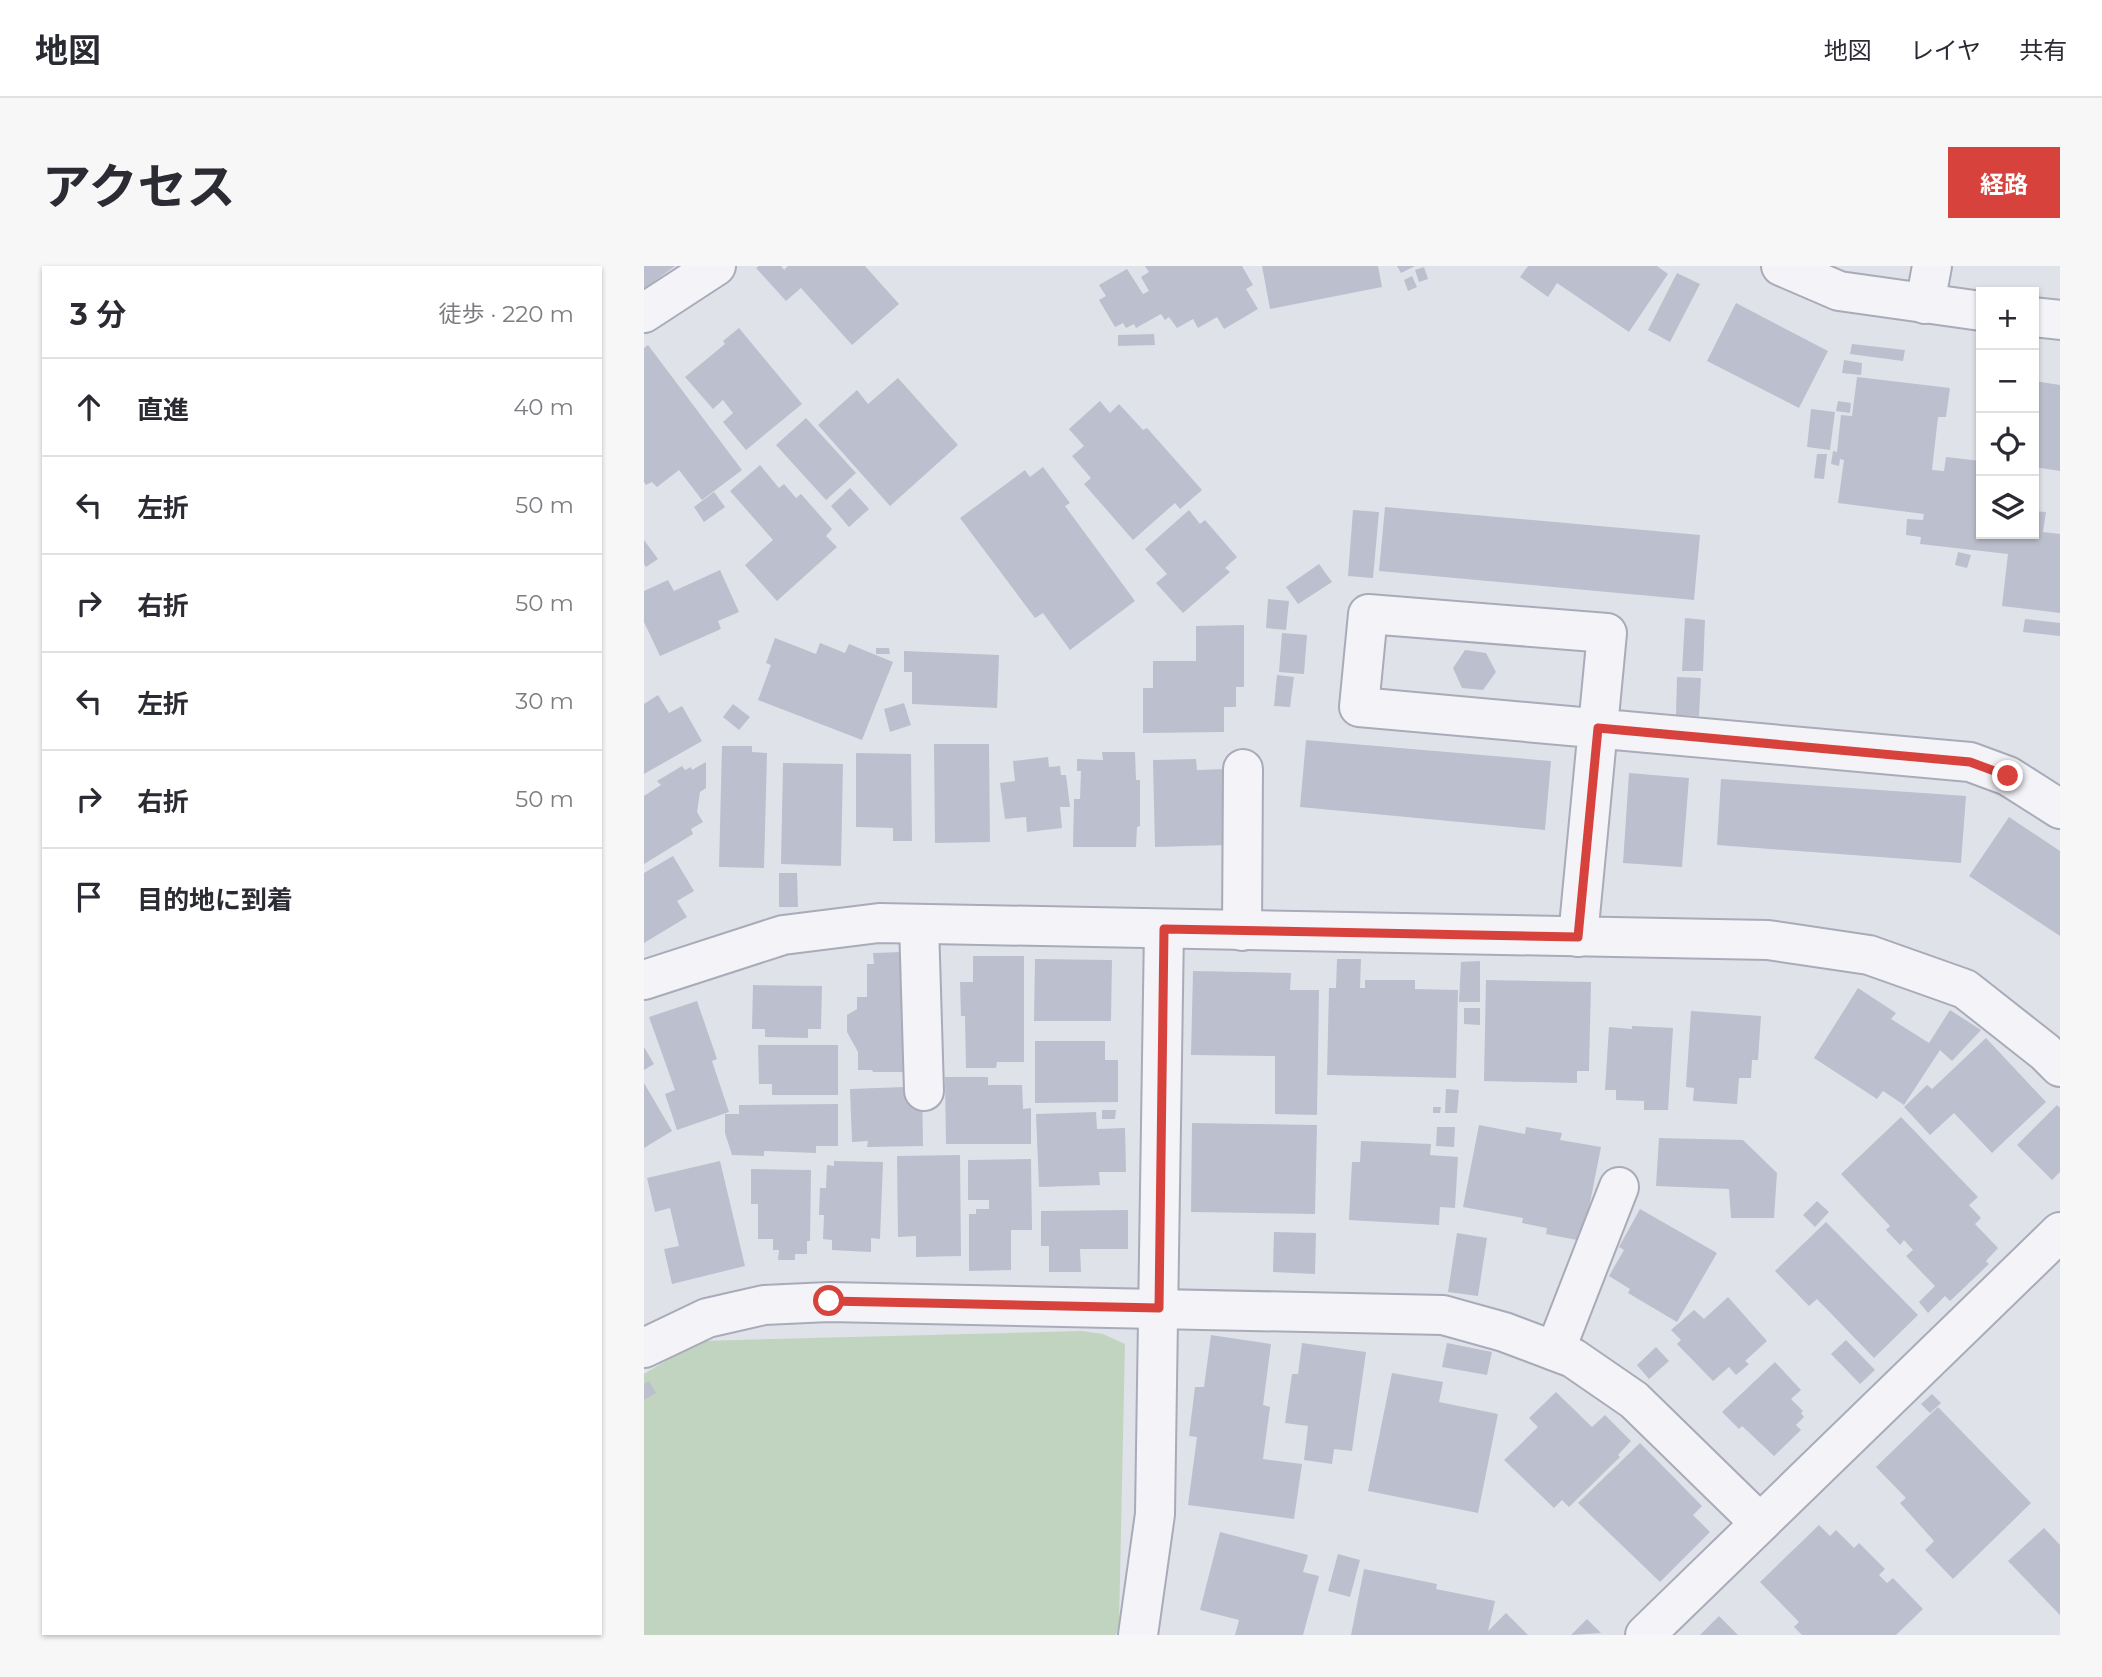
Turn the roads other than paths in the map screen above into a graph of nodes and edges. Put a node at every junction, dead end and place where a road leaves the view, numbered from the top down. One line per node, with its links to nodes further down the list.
1 (716, 266): 6 (street)
2 (1781, 266): 4 (street)
3 (1932, 266): 4 (street)
4 (1925, 304): 5 (street)
5 (1976, 310)
6 (644, 313)
7 (2039, 318): 8 (street)
8 (2060, 320)
9 (1598, 728): 9 (street); 11 (street); 15 (street)
10 (1243, 769): 14 (street)
11 (2060, 809)
12 (919, 924): 13 (street); 16 (street); 18 (street)
13 (1164, 929): 14 (street); 21 (street)
14 (1242, 930): 15 (street)
15 (1578, 937): 17 (street)
16 (644, 980)
17 (2060, 1067)
18 (924, 1091)
19 (1619, 1187): 23 (street)
20 (2060, 1232): 24 (street)
21 (1159, 1308): 22 (street); 23 (street); 25 (street)
22 (644, 1348)
23 (1555, 1351): 24 (street)
24 (1760, 1523): 26 (street)
25 (1138, 1635)
26 (1645, 1635)

